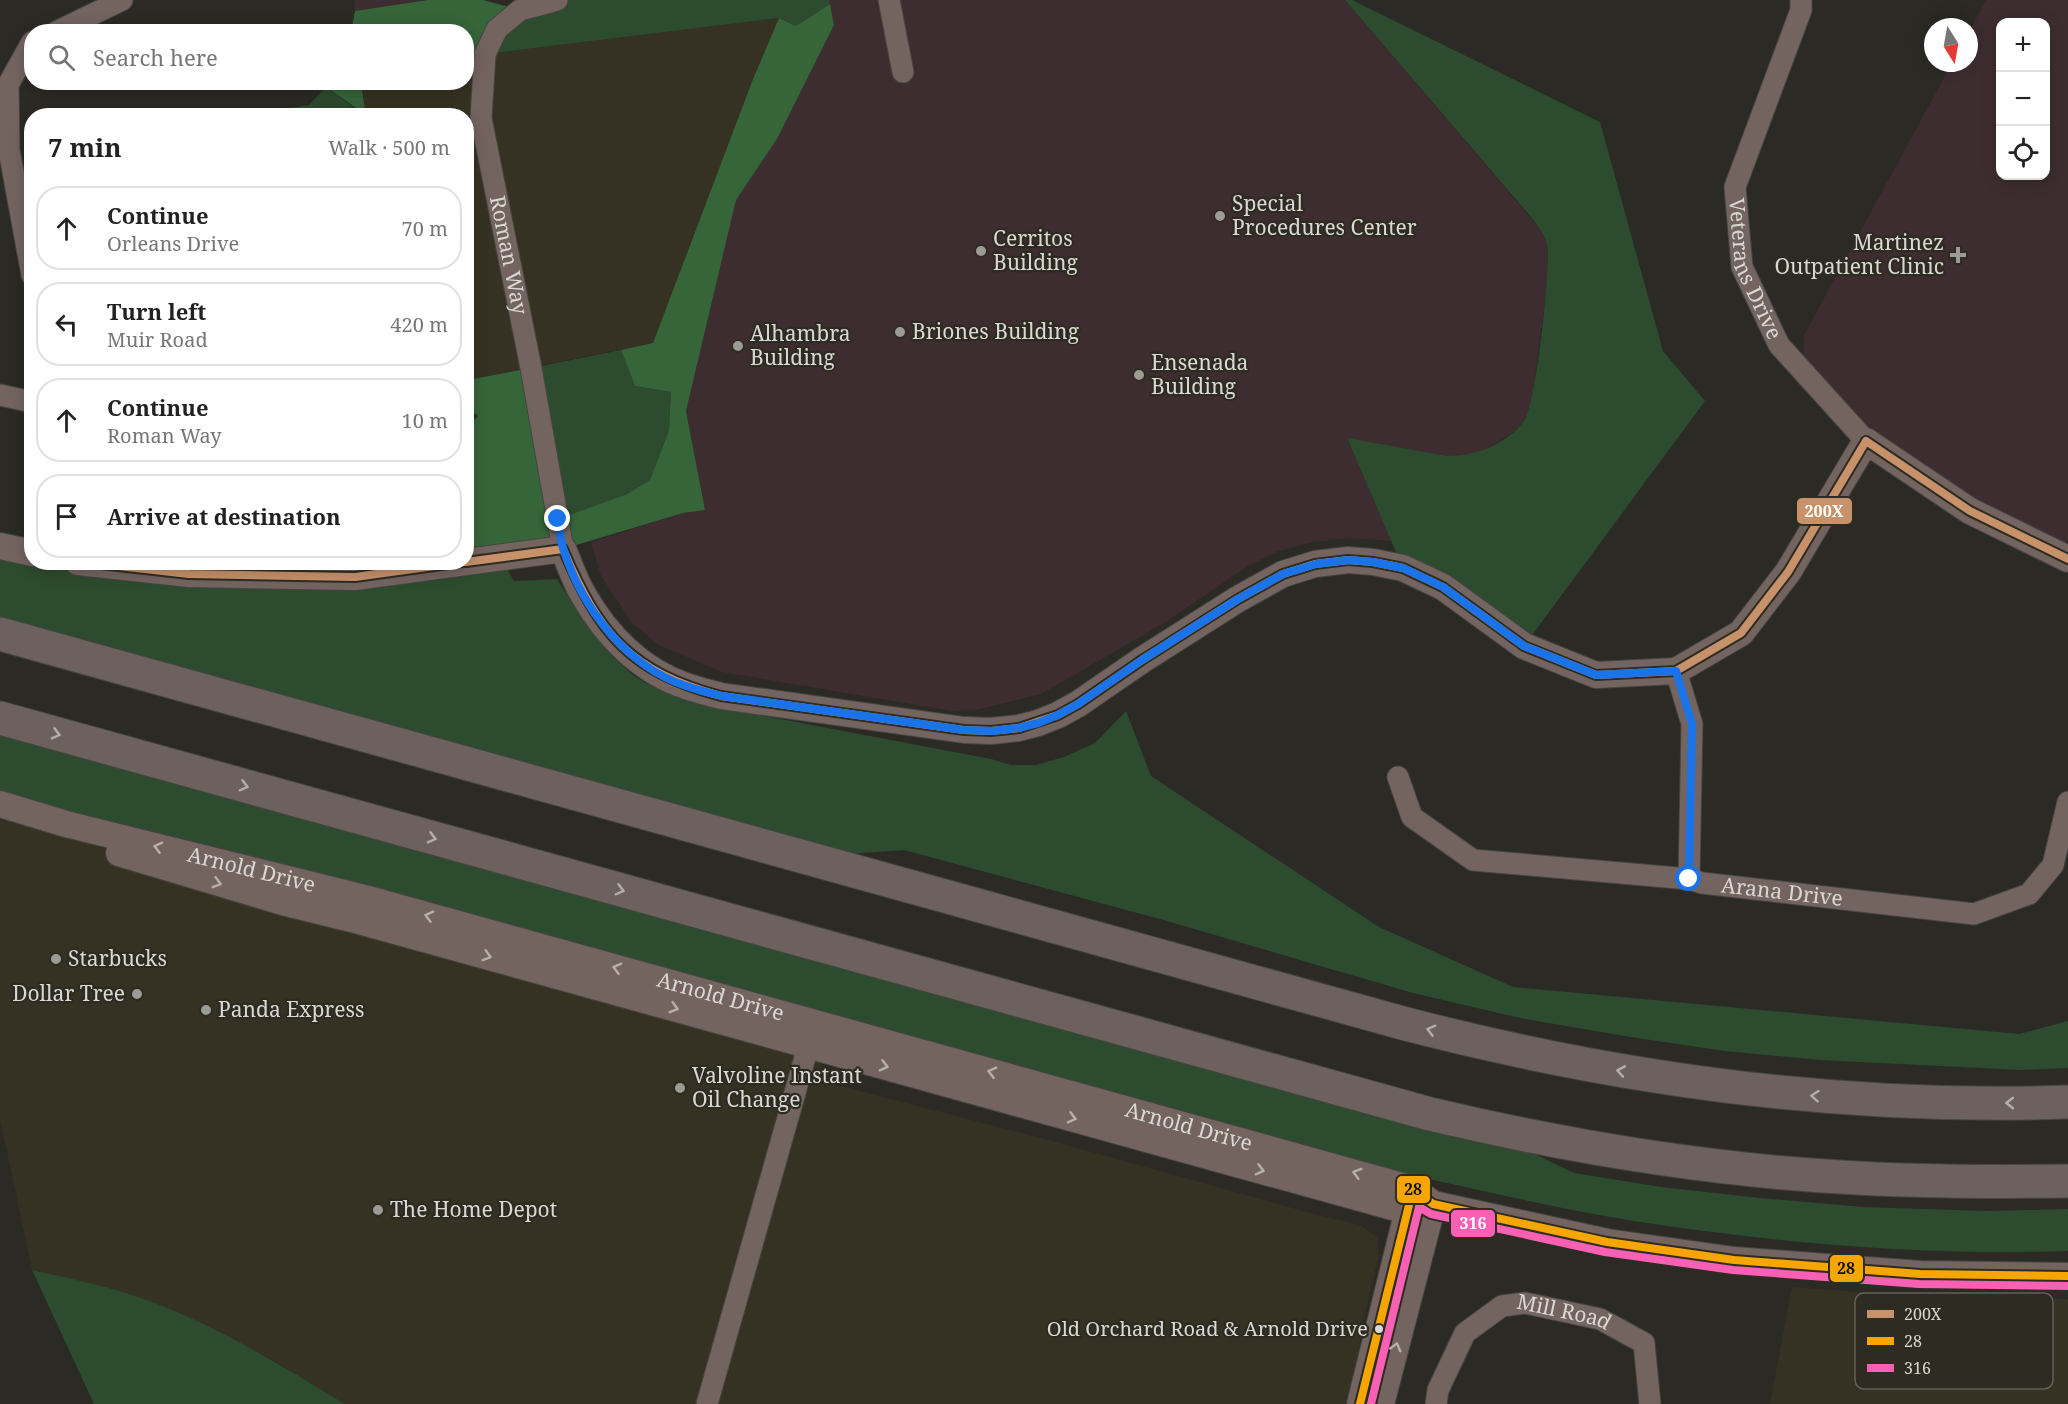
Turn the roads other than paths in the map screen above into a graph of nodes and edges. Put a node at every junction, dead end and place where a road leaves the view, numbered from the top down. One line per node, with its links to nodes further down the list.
1 (122, 0): 5 (street)
2 (557, 0): 13 (street, Roman Way)
3 (889, 0): 7 (street)
4 (1801, 0): 11 (street, Veterans Drive)
5 (72, 24)
6 (24, 57): 8 (street)
7 (903, 72)
8 (24, 232)
9 (0, 395): 10 (street)
10 (24, 400)
11 (1866, 441): 15 (street); 20 (street)
12 (0, 546): 14 (street)
13 (563, 549): 16 (street); 20 (street)
14 (24, 551)
15 (2068, 559)
16 (474, 561)
17 (152, 570): 18 (street)
18 (401, 570)
19 (0, 634): 28 (highway, one-way to 19)
20 (1676, 671): 26 (street)
21 (0, 718): 29 (highway, one-way to 29)
22 (1398, 777): 26 (street, Arana Drive)
23 (2068, 802): 26 (street, Arana Drive)
24 (0, 804): 27 (street, Arnold Drive, one-way to 24)
25 (0, 820): 27 (street, Arnold Drive, one-way to 27)
26 (1689, 879)
27 (811, 1034): 30 (street, Arnold Drive); 33 (street)
28 (2068, 1102)
29 (2068, 1181)
30 (1410, 1200): 31 (street); 34 (street)
31 (1433, 1204): 32 (street); 35 (street, one-way to 31)
32 (2068, 1276)
33 (707, 1404)
34 (1360, 1404)
35 (1381, 1404)
36 (1436, 1404): 37 (street, Mill Road)
37 (1650, 1404)

